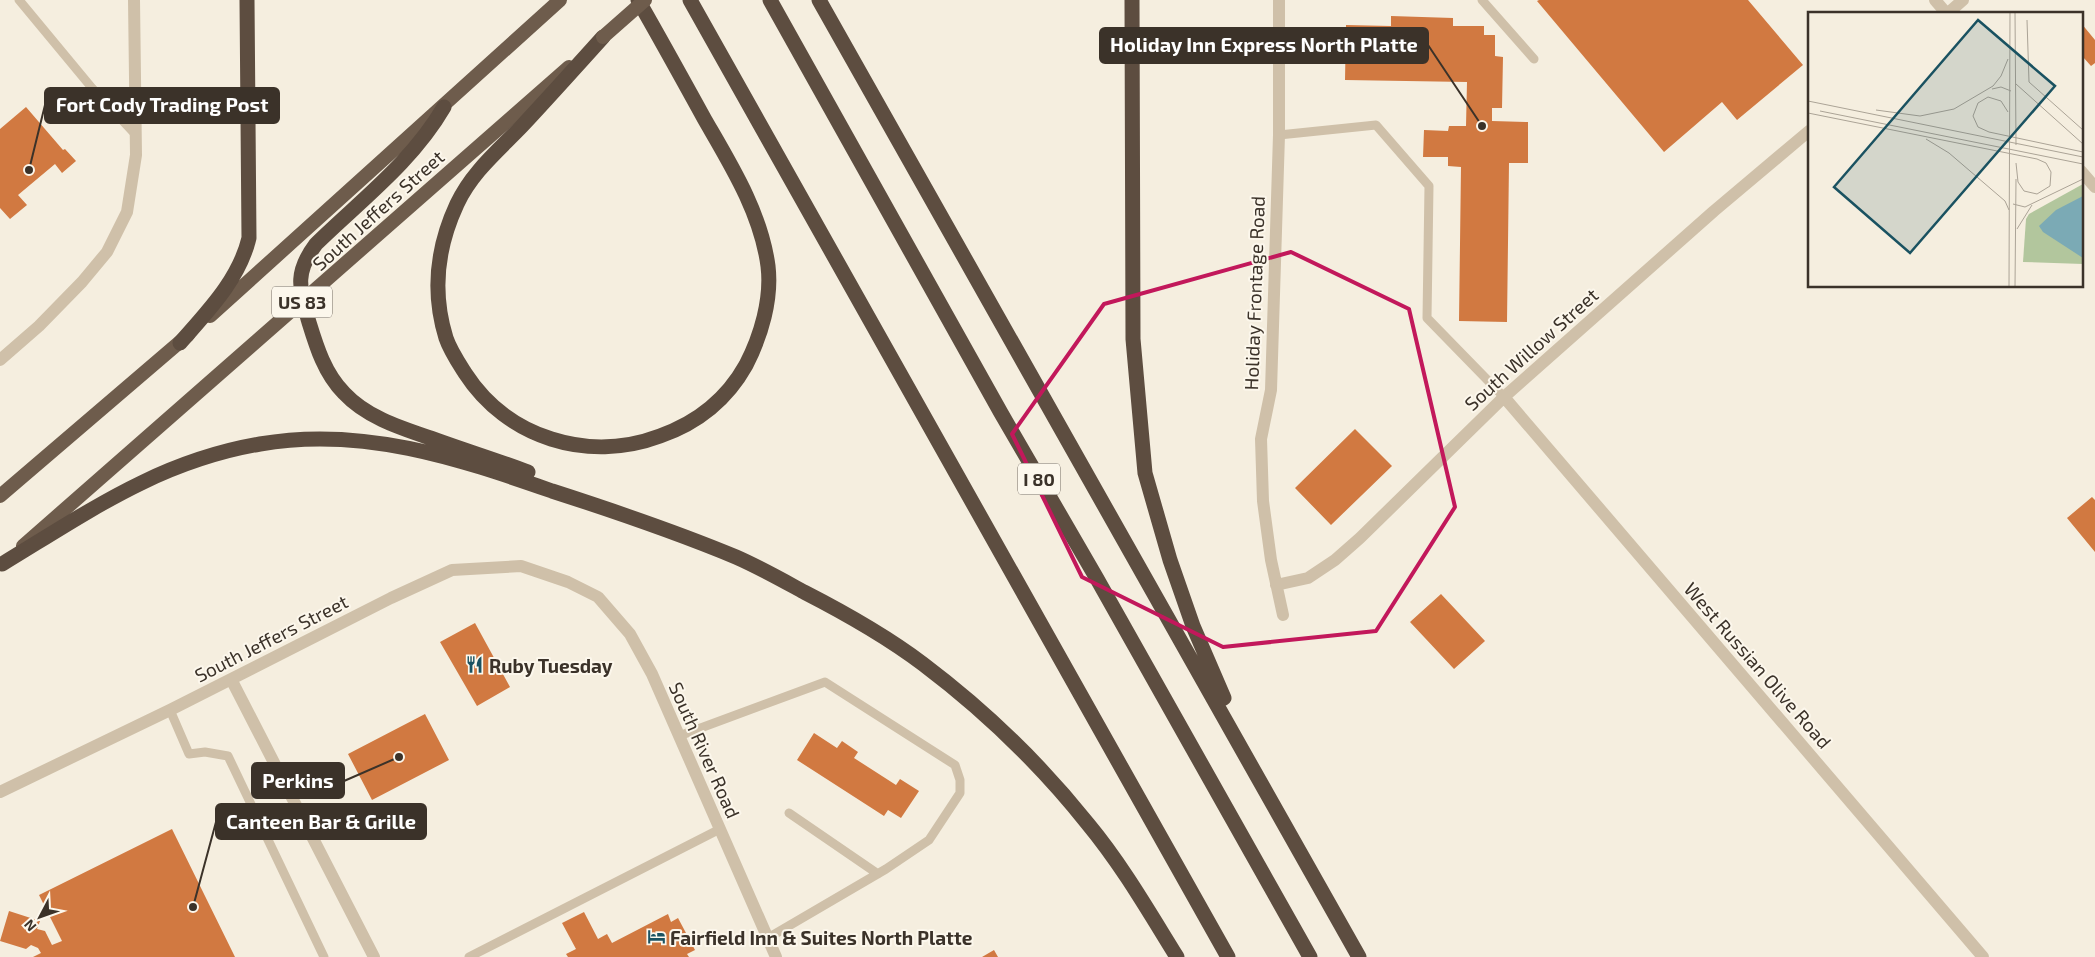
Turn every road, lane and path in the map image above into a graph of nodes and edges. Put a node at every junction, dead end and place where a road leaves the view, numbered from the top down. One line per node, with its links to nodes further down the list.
1 (19, 0): 21 (lane)
2 (134, 0): 21 (street)
3 (247, 0): 26 (highway)
4 (560, 0): 19 (highway, South Jeffers Street / US 83)
5 (638, 0): 17 (highway)
6 (645, 0): 17 (highway, South Jeffers Street / US 83, bridge)
7 (690, 0): 49 (highway)
8 (770, 0): 50 (highway, I 80)
9 (819, 0): 39 (highway)
10 (1132, 0): 39 (highway)
11 (1279, 0): 22 (street, Holiday Frontage Road)
12 (1482, 0): 18 (lane)
13 (1935, 0): 15 (street)
14 (1963, 0): 16 (street)
15 (1945, 12)
16 (1949, 12)
17 (603, 37): 25 (highway, South Jeffers Street / US 83)
18 (1534, 59)
19 (444, 107): 25 (highway); 26 (highway, South Jeffers Street / US 83)
20 (1808, 132): 28 (street, South Willow Street)
21 (135, 134): 27 (street)
22 (1279, 135): 28 (lane); 33 (street, Holiday Frontage Road)
23 (2082, 172): 24 (street)
24 (2095, 187)
25 (303, 301): 30 (highway); 31 (highway, South Jeffers Street / US 83)
26 (180, 343): 29 (highway, South Jeffers Street / US 83)
27 (0, 360)
28 (1504, 397): 33 (street, South Willow Street); 52 (street, West Russian Olive Road)
29 (0, 496)
30 (632, 518): 31 (highway); 48 (highway)
31 (1, 565)
32 (568, 582): 35 (street, South Jeffers Street); 37 (street, South River Road)
33 (1276, 585): 34 (street, Holiday Frontage Road)
34 (1284, 615)
35 (231, 679): 36 (street, South Jeffers Street); 45 (street)
36 (170, 710): 38 (street, South Jeffers Street); 44 (lane)
37 (679, 736): 41 (street, South River Road); 42 (lane)
38 (0, 792)
39 (1274, 806): 51 (highway)
40 (789, 813): 42 (lane)
41 (720, 829): 43 (street, South River Road); 46 (lane)
42 (878, 874): 43 (lane)
43 (768, 938): 47 (street, South River Road)
44 (324, 957)
45 (374, 957)
46 (469, 957)
47 (776, 957)
48 (1177, 957)
49 (1228, 957)
50 (1310, 957)
51 (1359, 957)
52 (1983, 957)

